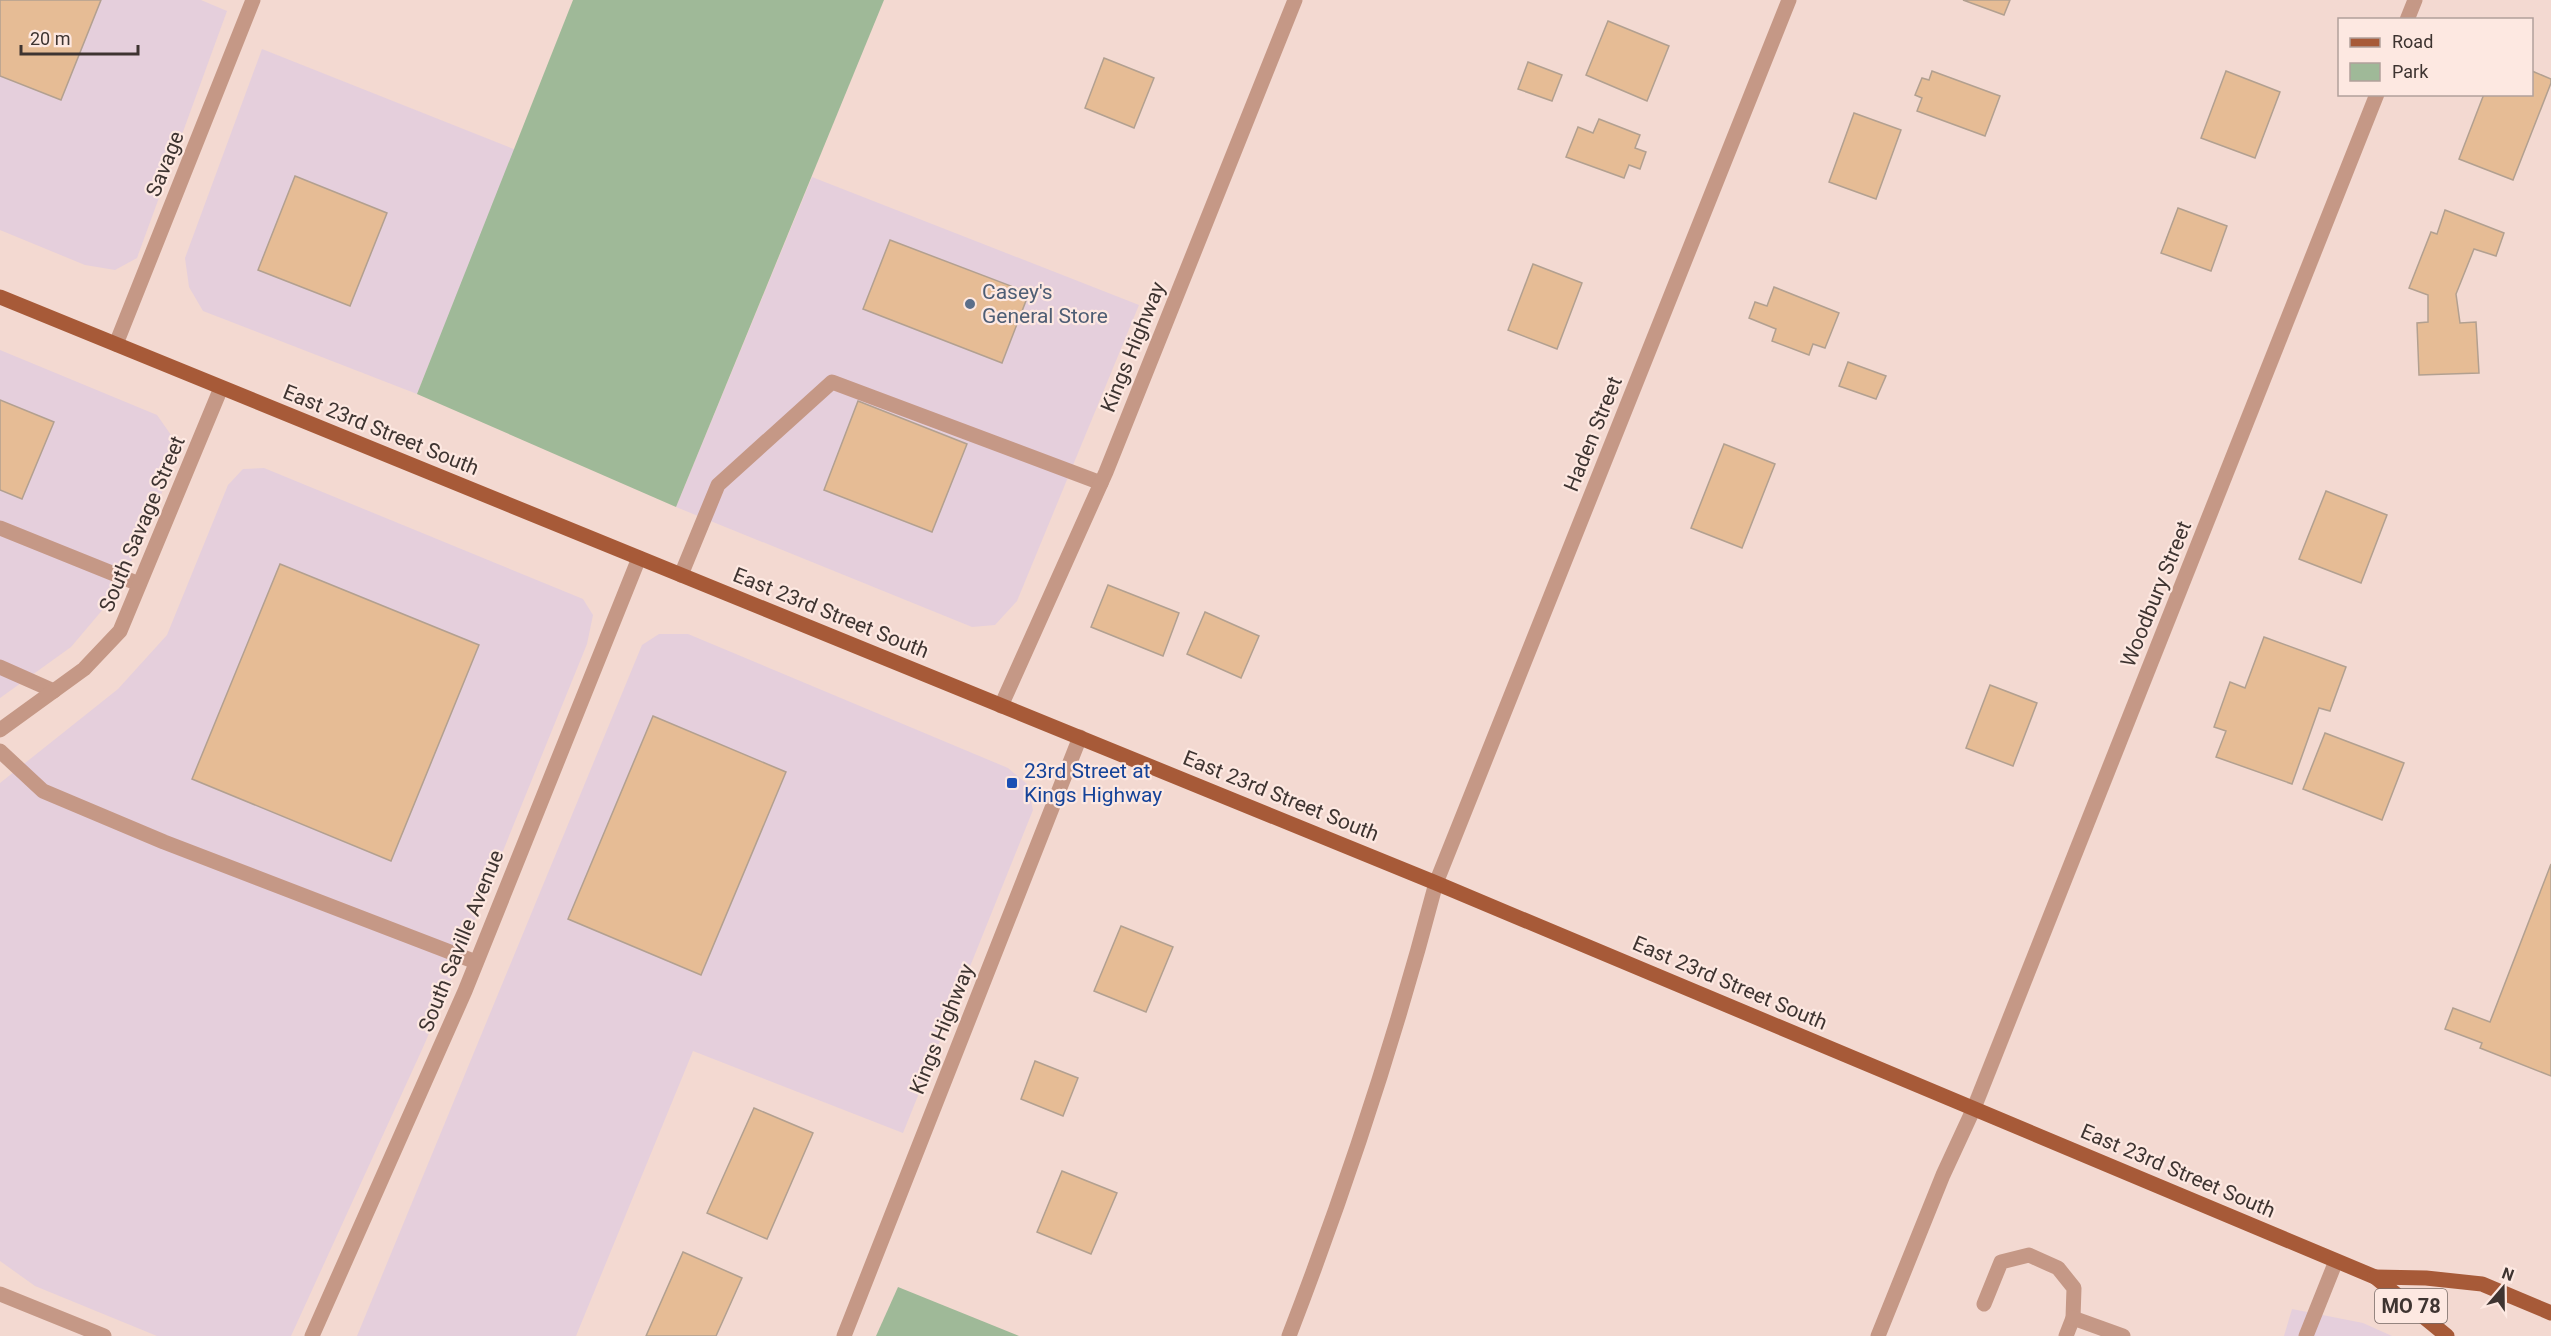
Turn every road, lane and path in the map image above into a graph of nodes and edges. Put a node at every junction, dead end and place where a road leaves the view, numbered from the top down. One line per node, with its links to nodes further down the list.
1 (253, 0): 8 (street, Savage)
2 (1295, 0): 10 (street, Kings Highway)
3 (1789, 0): 21 (street, Haden Street)
4 (2415, 0): 5 (street)
5 (2408, 18)
6 (2376, 96): 23 (street, Woodbury Street)
7 (0, 297): 8 (main road, East 23rd Street South / MO 78)
8 (116, 344): 9 (main road, East 23rd Street South / MO 78)
9 (221, 388): 12 (main road, East 23rd Street South / MO 78); 14 (street, South Savage Street)
10 (1101, 483): 13 (street); 17 (street, Kings Highway)
11 (0, 528): 14 (street)
12 (639, 558): 13 (main road, East 23rd Street South / MO 78); 22 (street, South Saville Avenue)
13 (681, 575): 17 (main road, East 23rd Street South / MO 78)
14 (139, 584): 16 (street, South Savage Street)
15 (0, 667): 16 (street)
16 (54, 691): 18 (street, South Savage Street)
17 (1001, 706): 19 (main road, East 23rd Street South / MO 78)
18 (0, 730)
19 (1080, 737): 21 (main road, East 23rd Street South / MO 78); 32 (street, Kings Highway)
20 (0, 751): 22 (street)
21 (1436, 883): 23 (main road, East 23rd Street South / MO 78); 33 (street, Haden Street)
22 (476, 962): 31 (street, South Saville Avenue)
23 (1974, 1108): 24 (main road, East 23rd Street South / MO 78); 34 (street, Woodbury Street)
24 (2336, 1261): 25 (main road, East 23rd Street South / MO 78); 37 (street)
25 (2375, 1277): 28 (main road, East 23rd Street South / MO 78); 38 (main road, East 23rd Street South / MO 78)
26 (0, 1294): 30 (street)
27 (1984, 1304): 29 (street)
28 (2551, 1313)
29 (2073, 1318): 35 (street); 36 (street)
30 (104, 1336)
31 (312, 1336)
32 (844, 1336)
33 (1289, 1336)
34 (1878, 1336)
35 (2066, 1336)
36 (2123, 1336)
37 (2306, 1336)
38 (2446, 1336)

